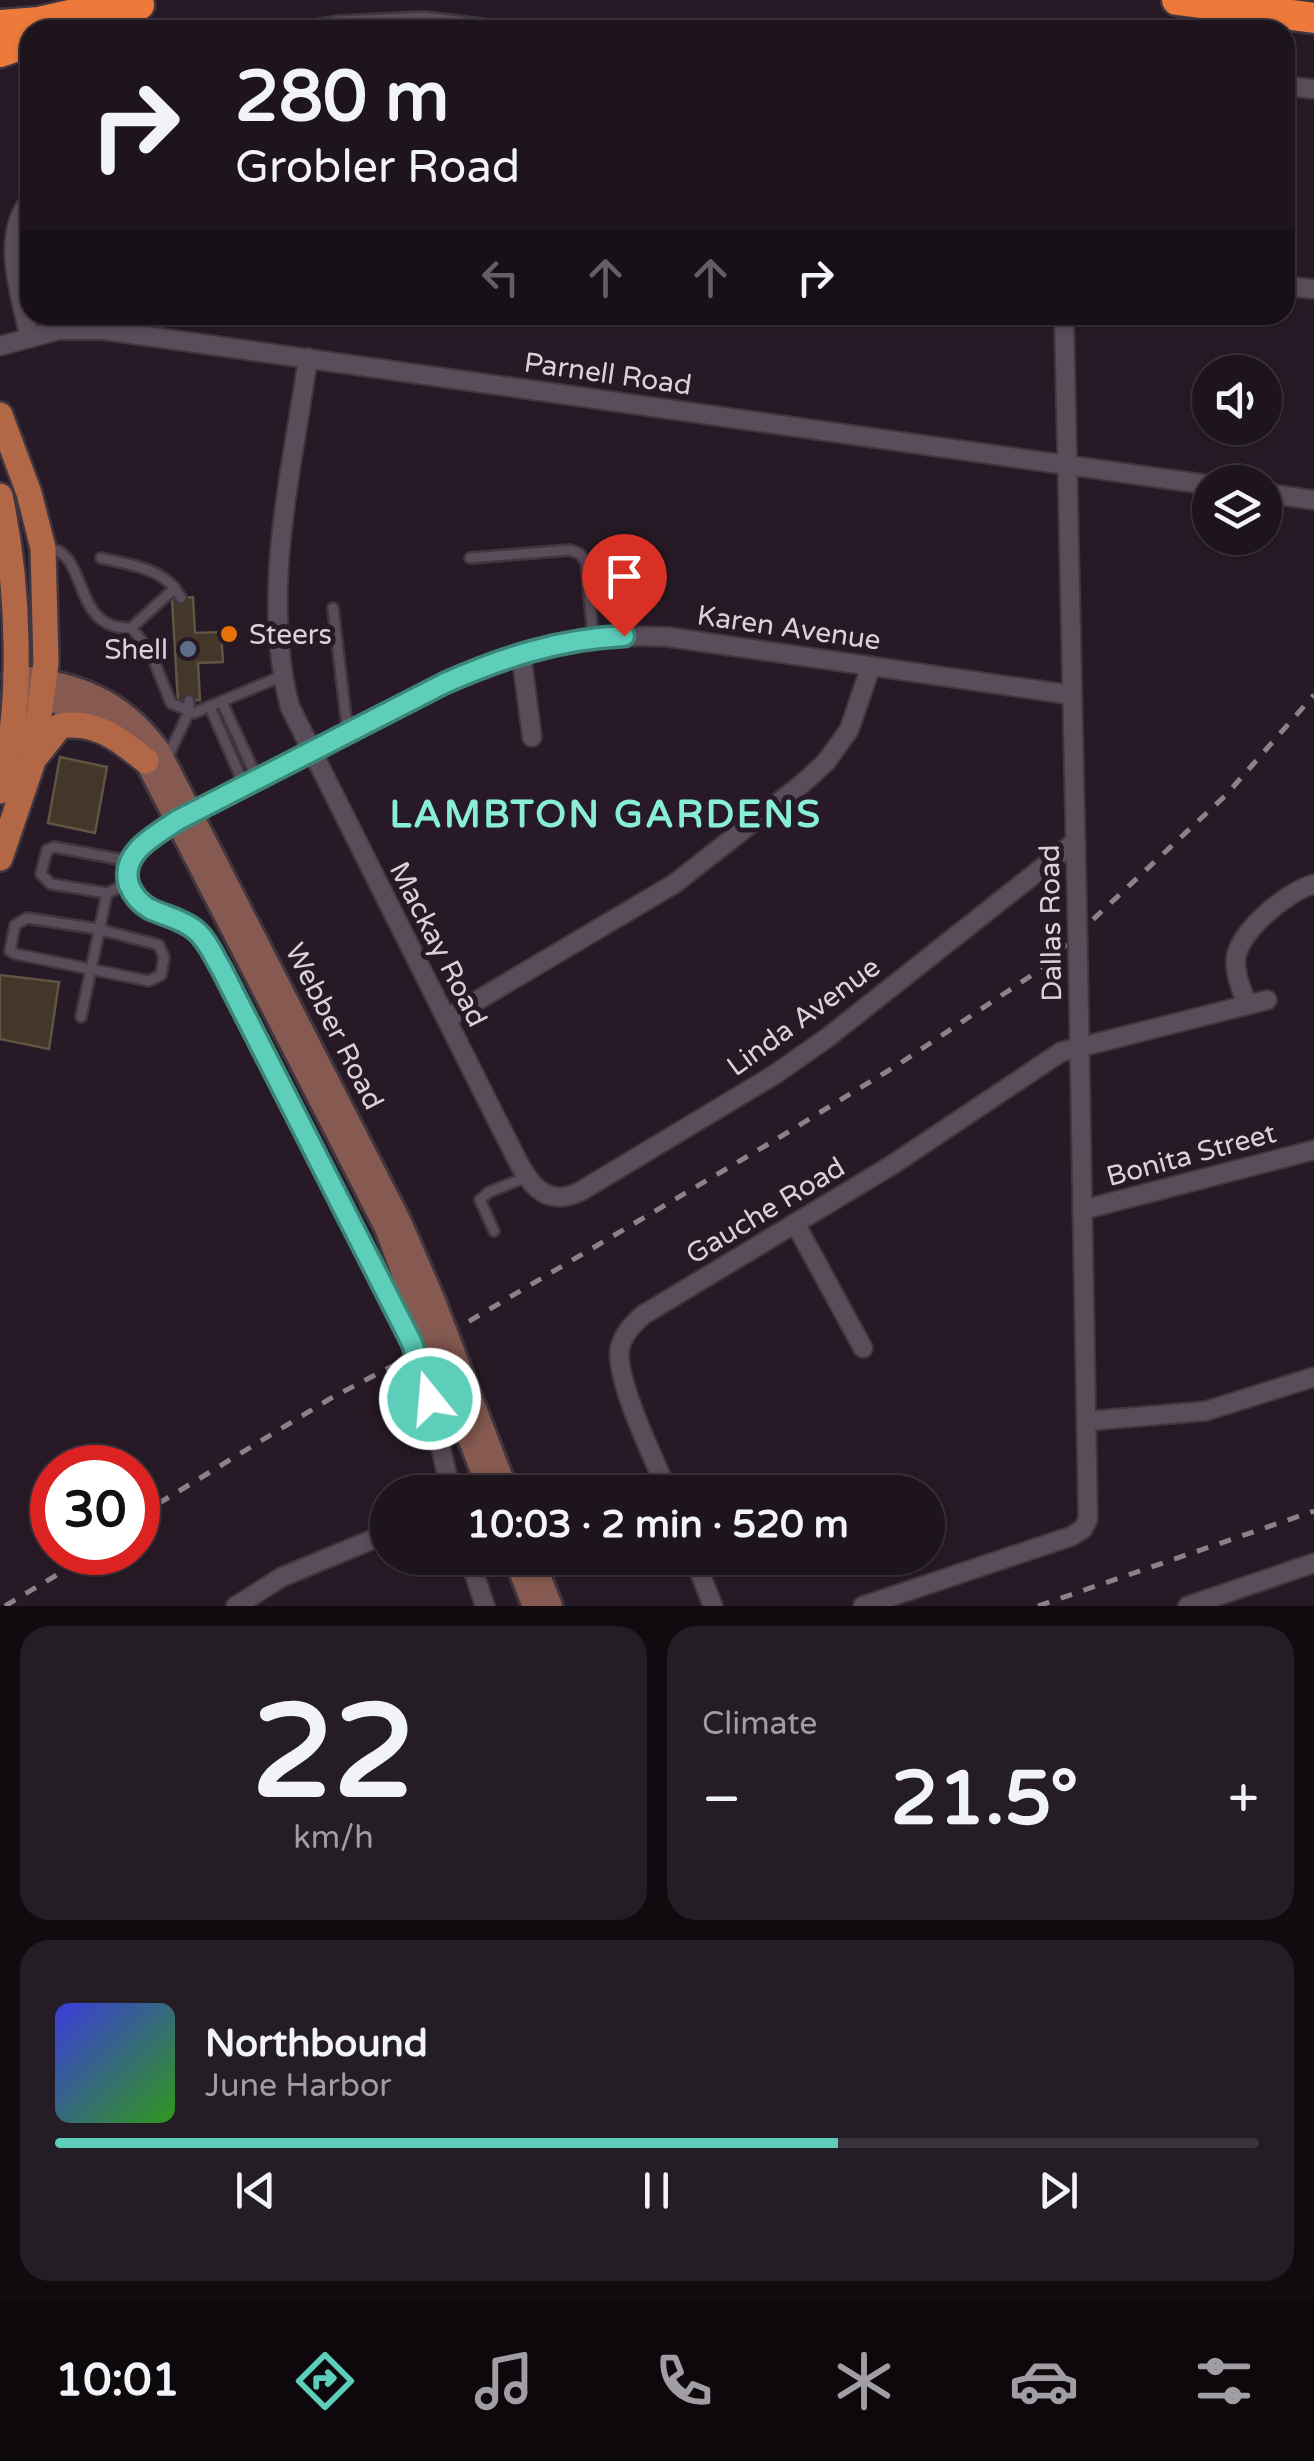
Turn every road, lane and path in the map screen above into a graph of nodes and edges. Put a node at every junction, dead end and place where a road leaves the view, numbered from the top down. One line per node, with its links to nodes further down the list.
1 (1178, 0): 4 (highway)
2 (147, 3): 5 (highway); 6 (highway)
3 (425, 17): 7 (lane); 8 (lane); 9 (lane)
4 (1314, 18)
5 (48, 20)
6 (97, 20)
7 (396, 20)
8 (425, 20)
9 (442, 20)
10 (20, 215): 11 (street)
11 (20, 290)
12 (27, 325): 14 (street)
13 (1064, 325): 18 (street, Dallas Road)
14 (30, 338): 15 (street, Parnell Road); 16 (street, Parnell Road)
15 (0, 346)
16 (308, 358): 18 (street, Parnell Road); 31 (street, Mackay Road)
17 (0, 415): 23 (main road)
18 (1067, 465): 19 (street, Parnell Road); 34 (street, Dallas Road)
19 (1192, 482)
20 (1282, 495): 22 (street)
21 (0, 496): 32 (main road)
22 (1314, 500)
23 (43, 548): 27 (lane); 33 (main road)
24 (101, 558): 27 (lane)
25 (470, 558): 28 (lane)
26 (333, 608): 38 (lane)
27 (131, 628): 36 (lane)
28 (593, 638): 29 (street, Karen Avenue); 30 (street, Karen Avenue)
29 (521, 653): 38 (street, Karen Avenue); 39 (street)
30 (872, 666): 34 (street, Karen Avenue); 57 (street)
31 (282, 676): 35 (lane); 40 (street, Mackay Road)
32 (14, 685): 33 (main road, Webber Road); 44 (main road)
33 (43, 689): 41 (main road); 42 (main road, Webber Road)
34 (1072, 695): 46 (street, Dallas Road)
35 (222, 702): 37 (lane); 43 (lane)
36 (189, 706): 37 (lane); 42 (lane)
37 (210, 707): 43 (lane)
38 (348, 734): 40 (street, Karen Avenue)
39 (532, 737)
40 (312, 751): 43 (street, Karen Avenue); 57 (street, Mackay Road)
41 (32, 761): 42 (main road); 47 (main road)
42 (156, 761): 45 (main road, Webber Road)
43 (251, 782): 45 (street, Karen Avenue)
44 (0, 791)
45 (185, 816): 48 (street, Karen Avenue); 66 (main road, Webber Road, bridge)
46 (1076, 840): 58 (street, Dallas Road, bridge); 61 (street, Linda Avenue)
47 (0, 858)
48 (130, 861): 49 (street); 51 (lane)
49 (128, 883): 51 (lane); 66 (street, bridge)
50 (1314, 884): 55 (street)
51 (107, 894): 52 (lane)
52 (98, 929): 53 (lane); 53 (lane); 53 (lane)
53 (90, 968): 56 (lane)
54 (1267, 1000): 55 (street, Gauche Road)
55 (1246, 1004): 58 (street, Gauche Road)
56 (81, 1017)
57 (446, 1019): 60 (street, Mackay Road)
58 (1079, 1048): 62 (street, Dallas Road); 63 (street, Gauche Road)
59 (1314, 1150): 62 (street, Bonita Street)
60 (527, 1177): 61 (street, Mackay Road); 64 (lane)
61 (543, 1194)
62 (1082, 1210): 68 (street, Dallas Road)
63 (796, 1223): 65 (street); 72 (street, Gauche Road)
64 (494, 1231)
65 (863, 1348)
66 (442, 1370): 69 (street); 70 (main road, Webber Road); 71 (main road, Webber Road)
67 (1314, 1377): 68 (street)
68 (1088, 1421): 84 (street, Dallas Road)
69 (450, 1475)
70 (483, 1475)
71 (499, 1475)
72 (661, 1475)
73 (370, 1541): 79 (street)
74 (1314, 1563): 85 (street)
75 (475, 1575): 80 (street)
76 (522, 1575): 81 (main road)
77 (539, 1575): 82 (main road)
78 (701, 1575): 83 (street)
79 (236, 1606)
80 (485, 1606)
81 (534, 1606)
82 (551, 1606)
83 (713, 1606)
84 (863, 1606)
85 (1188, 1606)

